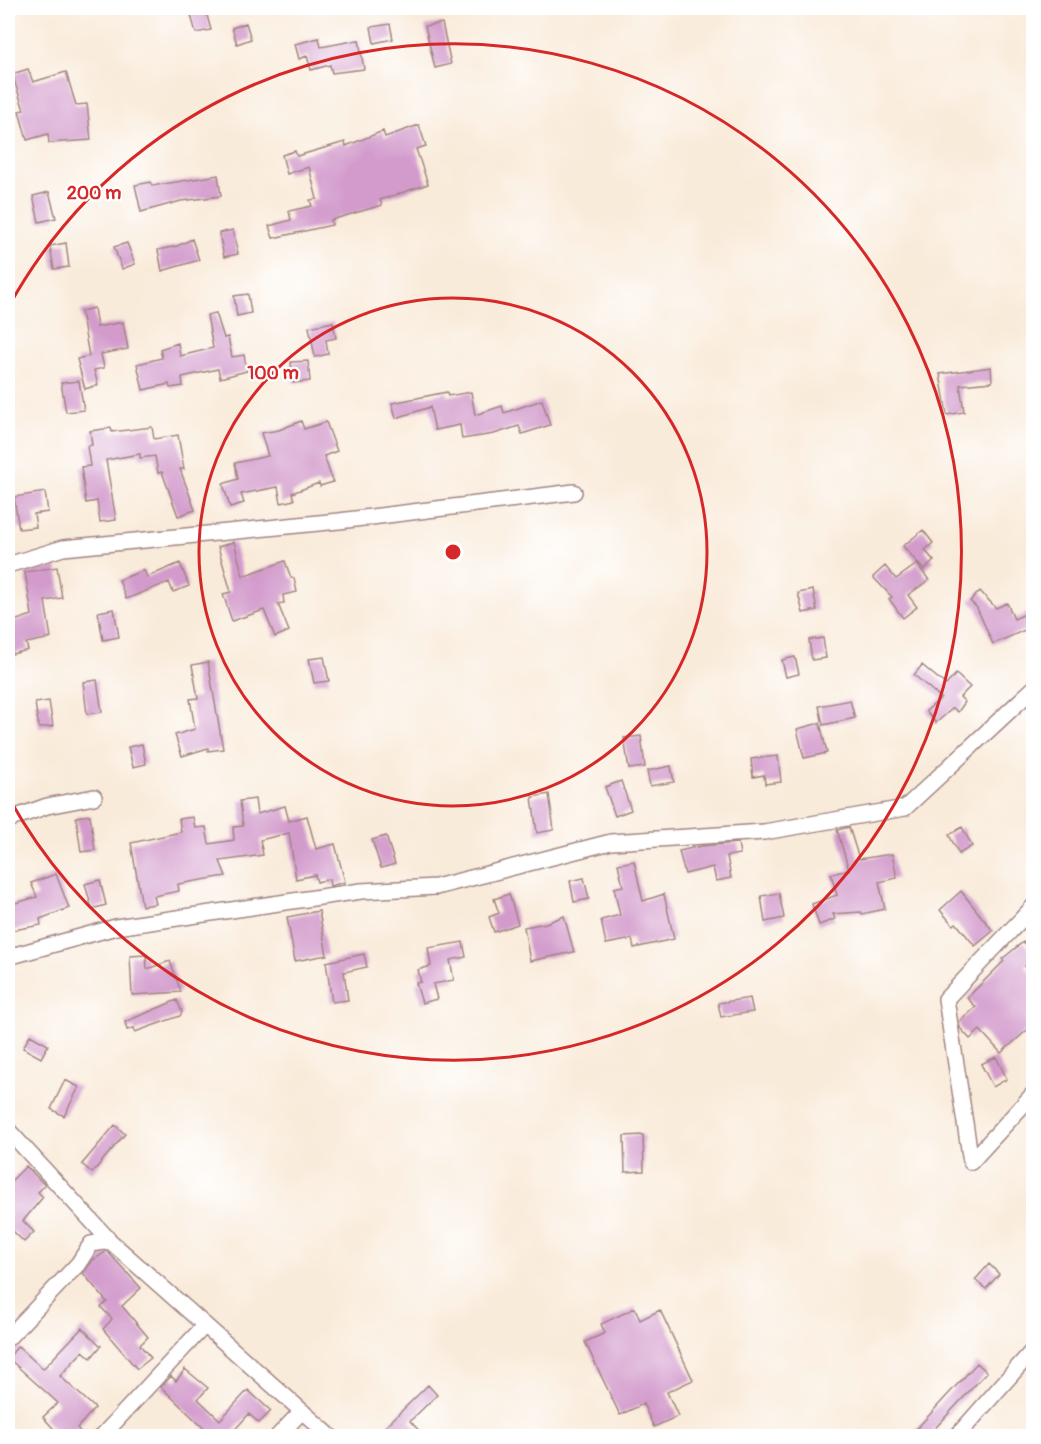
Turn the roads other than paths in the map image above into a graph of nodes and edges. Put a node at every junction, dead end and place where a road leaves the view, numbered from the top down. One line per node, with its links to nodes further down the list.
1 (574, 492): 2 (street)
2 (8, 565)
3 (1034, 688): 7 (street)
4 (94, 797): 5 (street)
5 (8, 820)
6 (1034, 906): 8 (street)
7 (8, 957)
8 (1034, 1093)
9 (8, 1130): 10 (street)
10 (110, 1240): 11 (street); 12 (street)
11 (205, 1325): 14 (street); 15 (street)
12 (8, 1338)
13 (1033, 1350): 18 (street)
14 (302, 1411): 16 (street); 17 (street)
15 (102, 1437)
16 (278, 1437)
17 (330, 1437)
18 (957, 1437)

